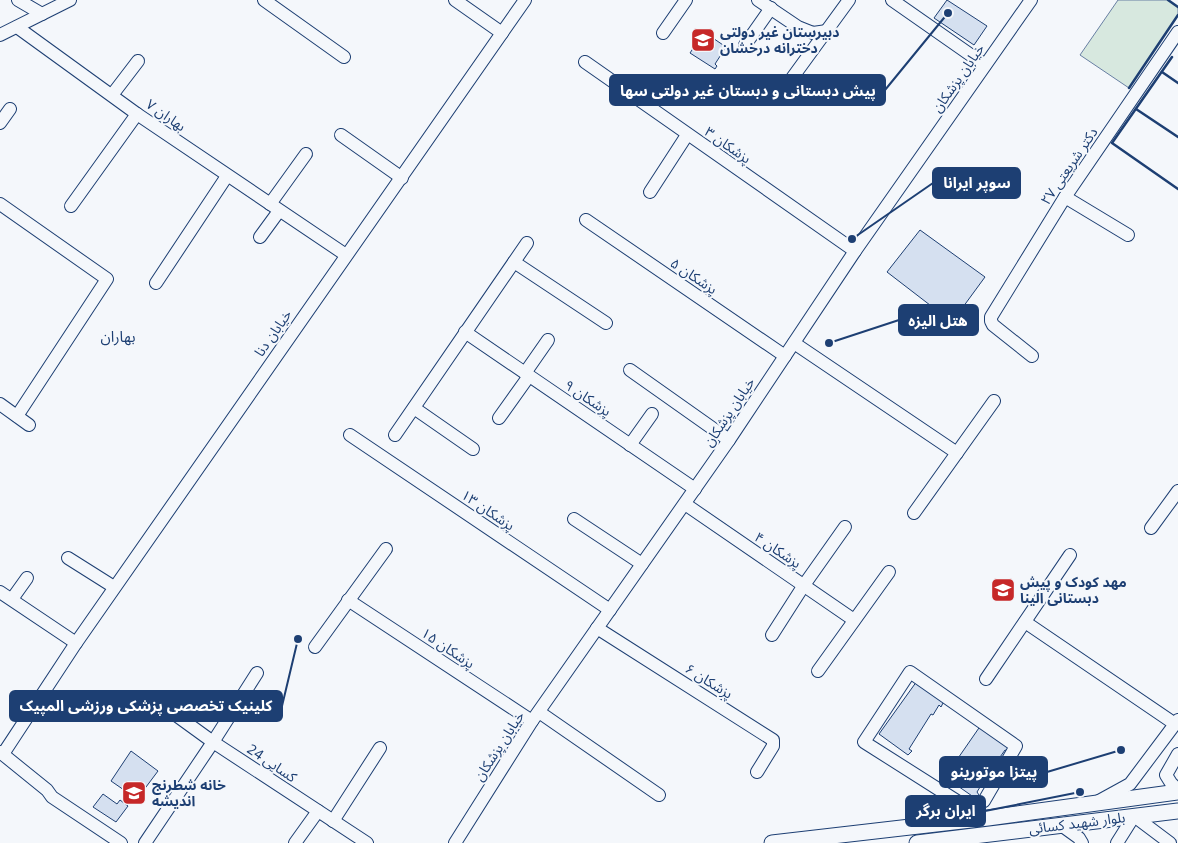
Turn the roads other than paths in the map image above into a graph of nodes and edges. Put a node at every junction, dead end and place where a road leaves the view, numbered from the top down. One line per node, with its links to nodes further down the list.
1 (18, 0): 12 (street)
2 (70, 0): 12 (street)
3 (264, 0): 20 (street)
4 (455, 0): 16 (street)
5 (525, 0): 16 (street, خیابان دنا)
6 (686, 0): 17 (street)
7 (758, 0): 11 (street)
8 (849, 0): 14 (street)
9 (892, 0): 23 (street)
10 (1030, 0): 23 (street, خیابان پزشکان)
11 (771, 8): 14 (street); 19 (street)
12 (42, 14): 13 (street)
13 (17, 27): 18 (street); 24 (street, ۷ بهاران)
14 (827, 31): 25 (street)
15 (1178, 32): 35 (street, ۲۷ دکتر شریعتی)
16 (502, 33): 33 (street, خیابان دنا)
17 (663, 33)
18 (0, 35)
19 (745, 45)
20 (344, 57)
21 (138, 61): 24 (street)
22 (585, 62): 30 (street, ۳ پزشکان)
23 (986, 65): 43 (street, خیابان پزشکان)
24 (112, 95): 27 (street, ۷ بهاران)
25 (779, 96)
26 (10, 109): 28 (street)
27 (137, 114): 32 (street, ۷ بهاران); 37 (street)
28 (0, 123)
29 (341, 135): 33 (street)
30 (687, 135): 34 (street); 43 (street, ۳ پزشکان)
31 (306, 154): 38 (street)
32 (227, 176): 38 (street, ۷ بهاران); 46 (street)
33 (402, 178): 44 (street, خیابان دنا)
34 (650, 192)
35 (1065, 197): 40 (street); 52 (street, ۲۷ دکتر شریعتی)
36 (0, 204): 59 (street)
37 (71, 206)
38 (274, 208): 41 (street); 44 (street, ۷ بهاران)
39 (586, 220): 51 (street, ۵ پزشکان)
40 (1128, 235)
41 (260, 237)
42 (527, 243): 45 (street)
43 (855, 251): 50 (street, خیابان پزشکان)
44 (346, 255): 82 (street, خیابان دنا)
45 (514, 262): 47 (street); 48 (street)
46 (156, 283)
47 (606, 323)
48 (465, 332): 54 (street, ۹ پزشکان); 57 (street)
49 (548, 340): 54 (street)
50 (794, 343): 51 (street, خیابان پزشکان); 67 (street)
51 (785, 356): 64 (street, خیابان پزشکان)
52 (1032, 356)
53 (630, 370): 64 (street)
54 (527, 374): 60 (street); 65 (street, ۹ پزشکان)
55 (994, 401): 67 (street)
56 (0, 404): 59 (street)
57 (414, 408): 63 (street); 66 (street)
58 (652, 414): 65 (street)
59 (17, 416): 61 (street)
60 (499, 418)
61 (29, 425)
62 (350, 435): 86 (street, ۱۳ پزشکان)
63 (395, 435)
64 (729, 440): 68 (street, خیابان پزشکان)
65 (630, 445): 68 (street, ۹ پزشکان)
66 (473, 449)
67 (958, 453): 71 (street)
68 (695, 489): 70 (street, خیابان پزشکان)
69 (1178, 491): 74 (street)
70 (685, 504): 78 (street, خیابان پزشکان); 81 (street, ۴ پزشکان)
71 (914, 513)
72 (574, 520): 78 (street)
73 (845, 527): 81 (street)
74 (1151, 528)
75 (386, 549): 85 (street)
76 (1070, 555): 88 (street)
77 (68, 558): 82 (street)
78 (642, 564): 86 (street, خیابان پزشکان)
79 (889, 572): 87 (street)
80 (27, 578): 84 (street)
81 (804, 585): 87 (street, ۴ پزشکان); 90 (street)
82 (114, 587): 91 (street, خیابان دنا)
83 (0, 592): 84 (street)
84 (12, 599): 91 (street)
85 (348, 600): 92 (street); 97 (street, ۱۵ پزشکان)
86 (610, 610): 89 (street, خیابان پزشکان)
87 (854, 620): 93 (street)
88 (1025, 622): 95 (street); 98 (street)
89 (597, 628): 97 (street, خیابان پزشکان); 103 (street, ۶ پزشکان)
90 (772, 635)
91 (76, 642): 101 (street, خیابان دنا)
92 (315, 647)
93 (818, 671)
94 (257, 673): 99 (street)
95 (986, 679)
96 (162, 705): 99 (street, کسایی 24)
97 (535, 717): 106 (street, ۱۵ پزشکان); 120 (street, خیابان پزشکان)
98 (1176, 722): 108 (street)
99 (214, 742): 109 (street, کسایی 24); 117 (street)
100 (380, 748): 113 (street)
101 (1, 753): 104 (street)
102 (1178, 754): 105 (street)
103 (757, 772)
104 (47, 790): 115 (street); 116 (street)
105 (1178, 791): 108 (main road, بلوار شهید کسائی)
106 (659, 796)
107 (984, 801): 107 (street); 112 (street)
108 (1098, 802): 112 (main road, بلوار شهید کسائی)
109 (318, 811): 113 (street, کسایی 24); 118 (street)
110 (1178, 811): 111 (main road, بلوار شهید کسائی)
111 (1134, 816): 114 (main road, بلوار شهید کسائی); 124 (street); 125 (street)
112 (988, 818): 121 (main road, بلوار شهید کسائی)
113 (333, 821): 119 (street, کسایی 24)
114 (1061, 825): 122 (main road, بلوار شهید کسائی); 123 (street)
115 (121, 843)
116 (131, 843)
117 (145, 843)
118 (295, 843)
119 (367, 843)
120 (455, 843)
121 (779, 843)
122 (917, 843)
123 (1082, 843)
124 (1117, 843)
125 (1170, 843)

